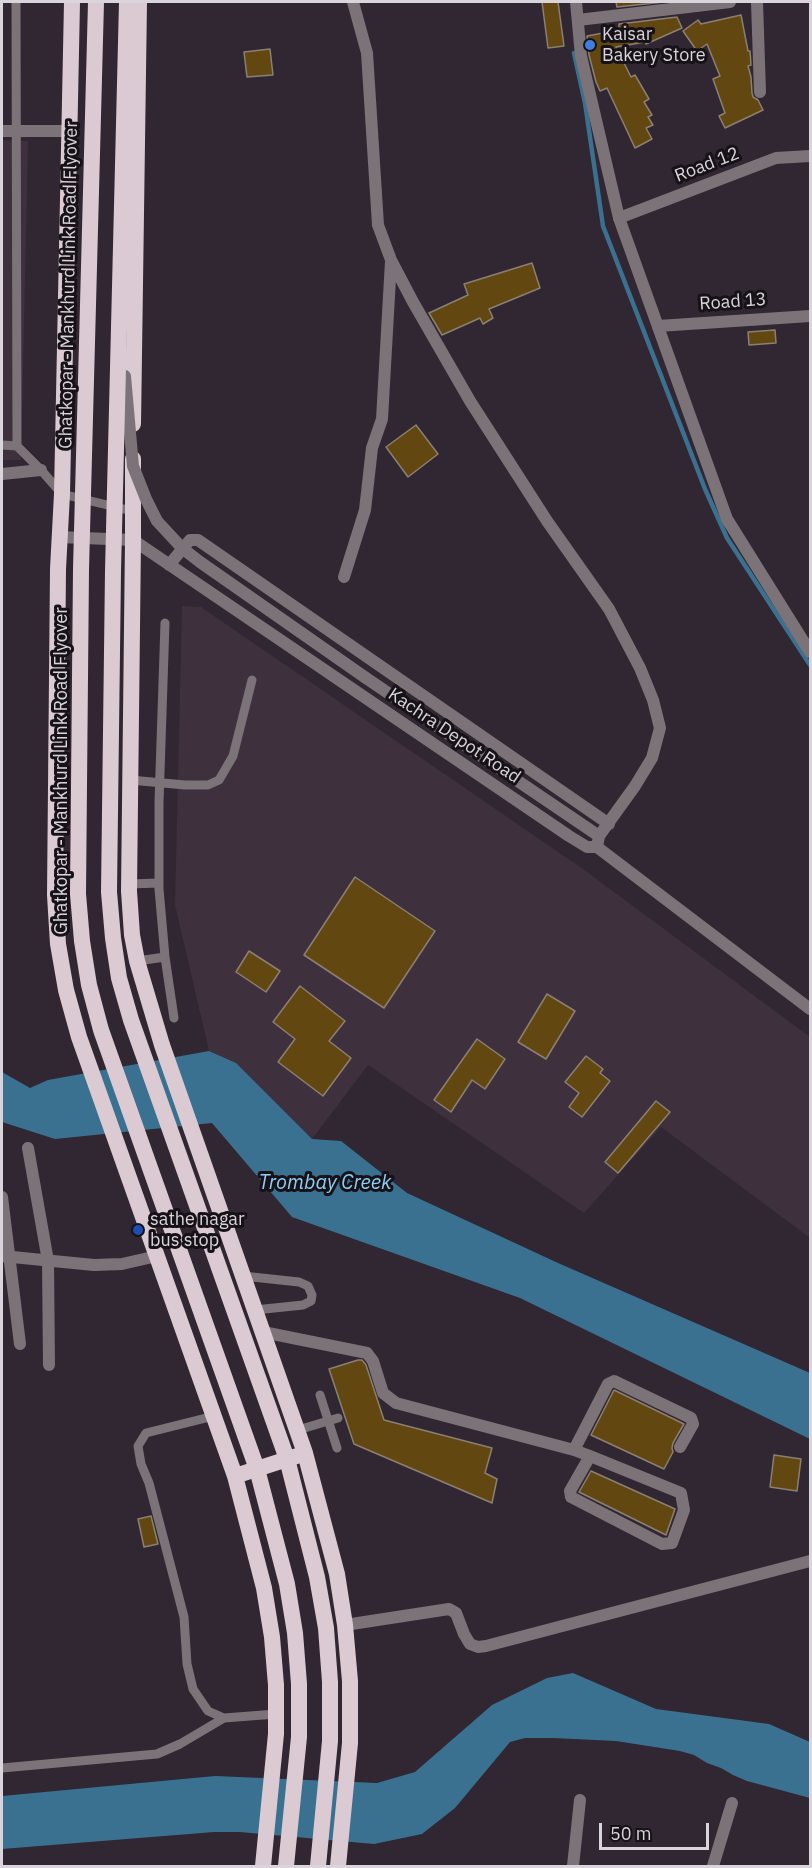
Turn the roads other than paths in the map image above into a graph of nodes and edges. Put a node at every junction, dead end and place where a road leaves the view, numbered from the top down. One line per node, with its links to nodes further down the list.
1 (16, 2): 13 (lane)
2 (72, 2): 14 (highway)
3 (96, 2): 72 (highway, Ghatkopar - Mankhurd Link Road Flyover, bridge)
4 (127, 2): 18 (highway, bridge)
5 (139, 2): 26 (highway)
6 (353, 2): 17 (street)
7 (576, 2): 10 (street)
8 (730, 2): 10 (street)
9 (757, 2): 11 (street)
10 (578, 20): 16 (street)
11 (760, 92)
12 (2, 130): 13 (street)
13 (15, 131): 14 (street); 22 (lane)
14 (69, 131): 25 (highway)
15 (810, 156): 16 (street, Road 12)
16 (619, 218): 20 (street)
17 (391, 260): 30 (street); 36 (street)
18 (119, 309): 37 (street, bridge); 73 (highway, bridge)
19 (810, 316): 20 (street, Road 13)
20 (658, 326): 32 (street)
21 (2, 446): 22 (lane)
22 (17, 446): 23 (lane)
23 (42, 470): 24 (street); 25 (lane)
24 (2, 474)
25 (62, 494): 26 (lane); 27 (highway)
26 (132, 511): 28 (highway)
27 (59, 537): 28 (street); 46 (highway)
28 (133, 540): 29 (street, Kachra Depot Road); 34 (highway)
29 (170, 565): 36 (street); 37 (street, Kachra Depot Road)
30 (344, 577)
31 (165, 623): 35 (lane)
32 (810, 652)
33 (252, 680): 35 (lane)
34 (130, 780): 35 (lane); 39 (highway)
35 (159, 783): 38 (lane)
36 (609, 824): 37 (street)
37 (598, 842): 42 (street, Kachra Depot Road)
38 (159, 883): 39 (lane); 40 (lane)
39 (129, 884): 41 (highway)
40 (165, 957): 41 (lane); 43 (lane)
41 (137, 961): 49 (highway)
42 (810, 1009)
43 (174, 1018)
44 (28, 1148): 48 (street)
45 (2, 1197): 47 (street)
46 (157, 1256): 48 (street); 55 (highway)
47 (6, 1257): 48 (street); 52 (street)
48 (48, 1261): 53 (street)
49 (243, 1276): 50 (highway); 50 (lane)
50 (255, 1310): 51 (highway)
51 (263, 1332): 57 (highway); 60 (street)
52 (20, 1344)
53 (49, 1365)
54 (320, 1395): 56 (lane)
55 (214, 1416): 63 (highway); 67 (lane)
56 (333, 1419): 57 (lane); 59 (lane)
57 (298, 1430): 61 (highway)
58 (680, 1446): 60 (street)
59 (337, 1448)
60 (574, 1450): 62 (street)
61 (305, 1453): 63 (highway); 65 (highway)
62 (590, 1456): 62 (street)
63 (235, 1476): 66 (highway)
64 (810, 1561): 65 (street)
65 (345, 1625): 74 (highway)
66 (276, 1714): 67 (lane); 71 (highway)
67 (224, 1718): 68 (lane)
68 (2, 1768)
69 (580, 1800): 75 (street)
70 (732, 1803): 76 (street)
71 (263, 1866)
72 (286, 1866)
73 (318, 1866)
74 (338, 1866)
75 (573, 1866)
76 (713, 1866)

